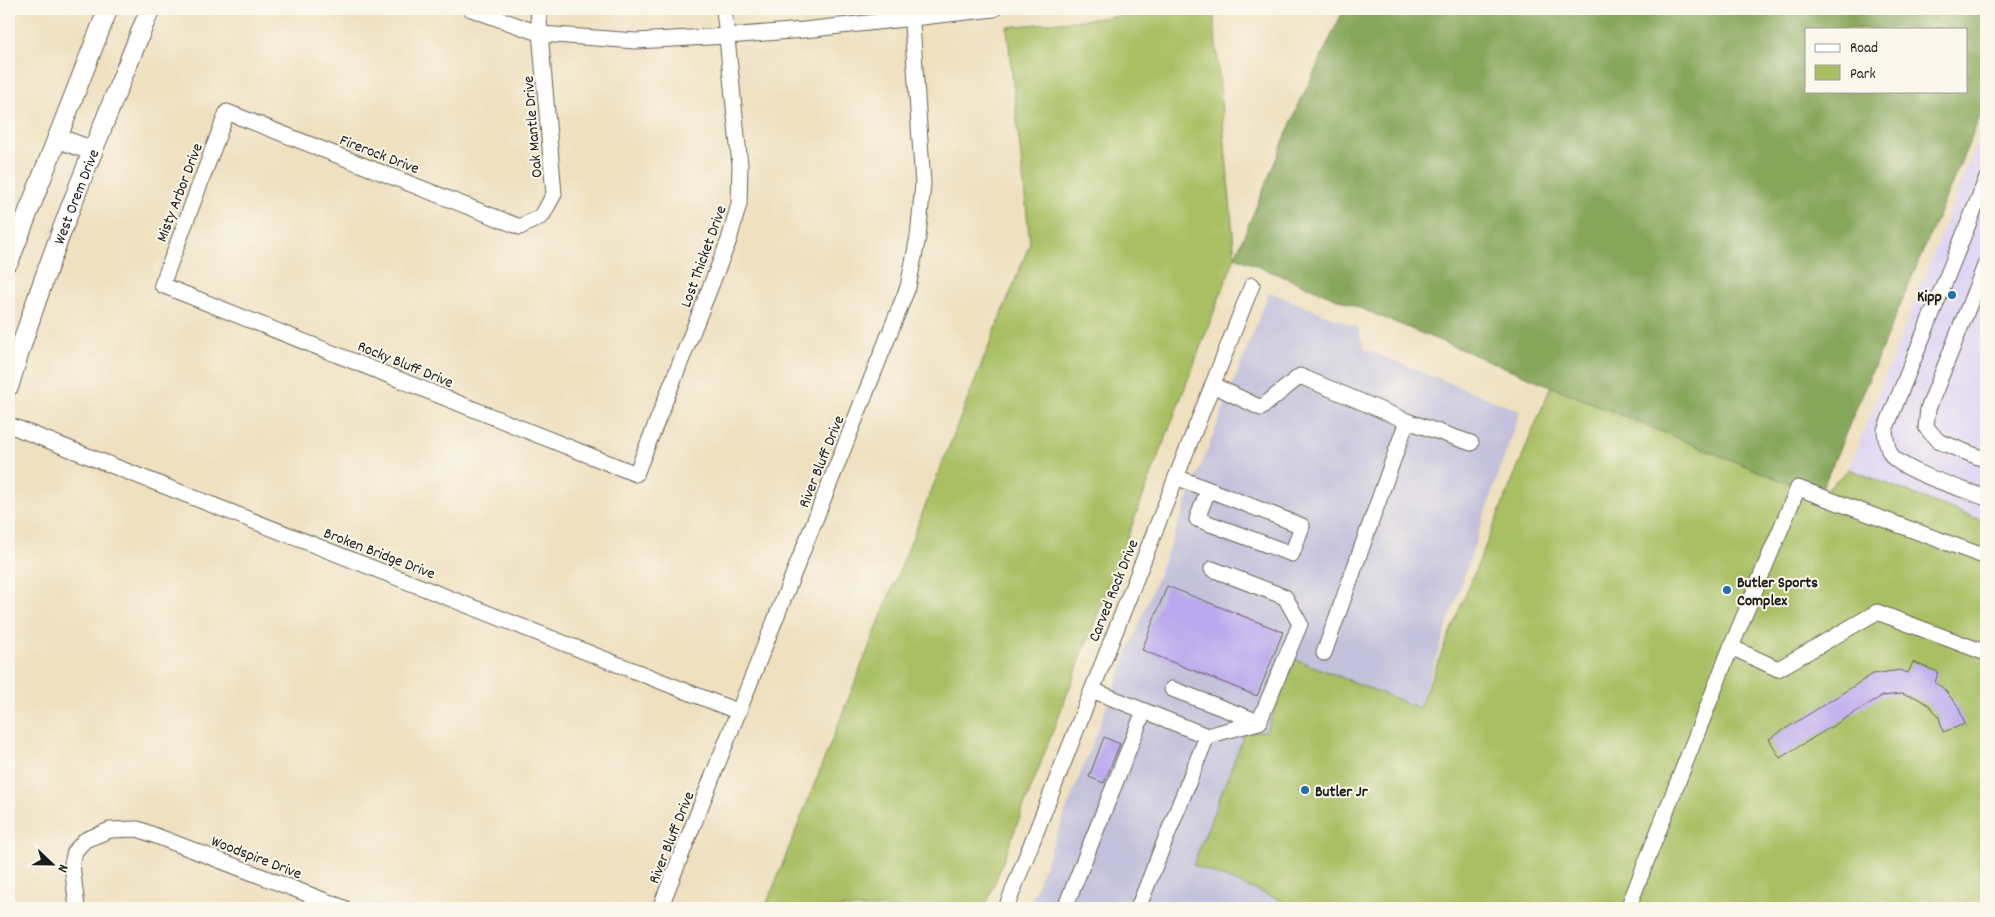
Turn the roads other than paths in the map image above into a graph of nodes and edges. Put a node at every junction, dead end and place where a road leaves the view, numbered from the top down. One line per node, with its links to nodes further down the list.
1 (108, 9): 11 (main road)
2 (150, 9): 12 (main road, West Orem Drive)
3 (471, 9): 8 (street)
4 (538, 9): 8 (street, Oak Mantle Drive)
5 (724, 9): 9 (street, Lost Thicket Drive)
6 (994, 9): 7 (street)
7 (912, 13): 9 (street); 37 (street, River Bluff Drive)
8 (541, 34): 9 (street); 14 (street, Oak Mantle Drive)
9 (727, 36): 25 (street, Lost Thicket Drive)
10 (227, 112): 14 (street, Firerock Drive); 17 (street, Misty Arbor Drive)
11 (57, 138): 12 (main road); 15 (main road)
12 (93, 151): 20 (main road, West Orem Drive)
13 (1986, 180): 28 (street)
14 (520, 227)
15 (9, 261)
16 (1986, 264): 24 (street)
17 (162, 285): 25 (street, Rocky Bluff Drive)
18 (1252, 285): 19 (street, Carved Rock Drive)
19 (1213, 385): 21 (street); 26 (street, Carved Rock Drive)
20 (9, 386)
21 (1408, 421): 23 (street); 32 (street)
22 (9, 425): 37 (street, Broken Bridge Drive)
23 (1471, 443)
24 (1986, 460)
25 (636, 474)
26 (1176, 477): 27 (street); 35 (street, Carved Rock Drive)
27 (1208, 490): 27 (street)
28 (1986, 498)
29 (1986, 557): 31 (street)
30 (1212, 569): 38 (street)
31 (1731, 647): 33 (street); 46 (street)
32 (1324, 653)
33 (1986, 653)
34 (1172, 689): 38 (street)
35 (1092, 690): 36 (street); 43 (street, Carved Rock Drive)
36 (1144, 711): 39 (street); 44 (street)
37 (739, 712): 42 (street, River Bluff Drive)
38 (1259, 722): 39 (street)
39 (1207, 736): 45 (street)
40 (77, 908): 41 (street, Woodspire Drive)
41 (344, 908)
42 (660, 908)
43 (1006, 908)
44 (1065, 908)
45 (1138, 908)
46 (1628, 908)

